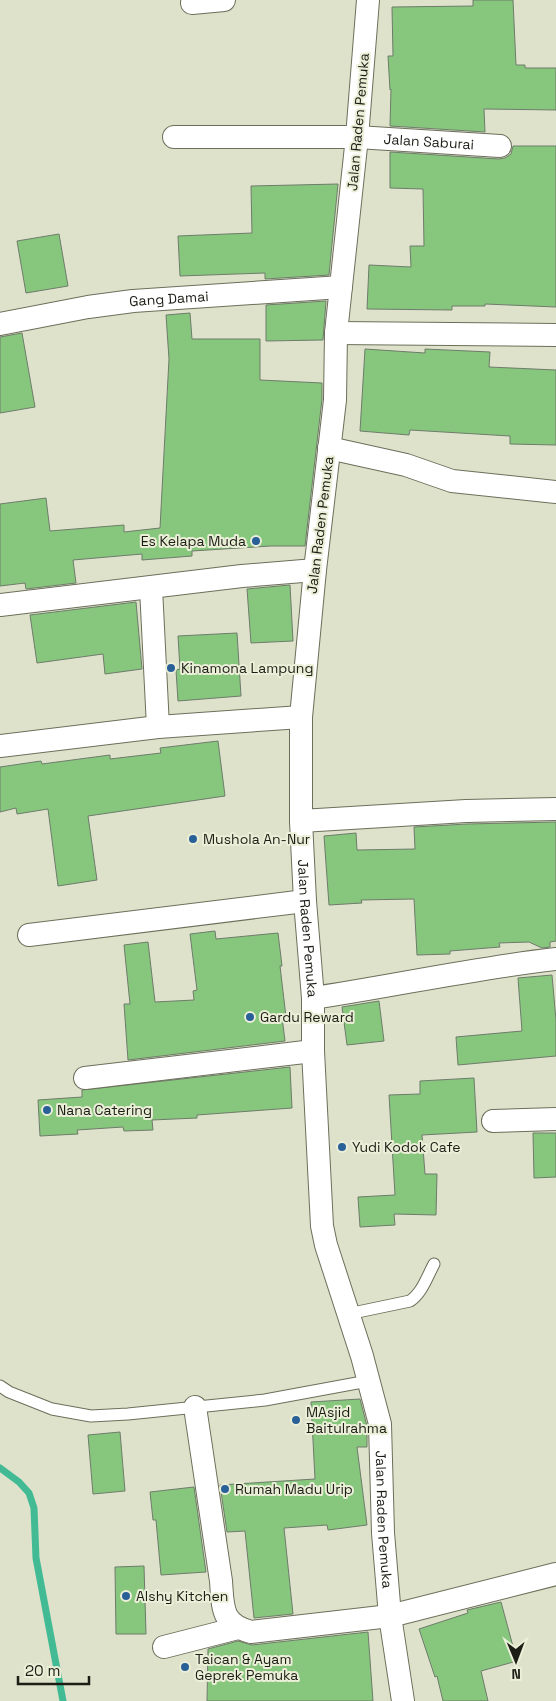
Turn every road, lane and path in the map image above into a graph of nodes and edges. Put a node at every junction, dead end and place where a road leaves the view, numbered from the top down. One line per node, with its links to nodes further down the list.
1 (224, 0): 3 (street)
2 (368, 0): 5 (street, Jalan Raden Pemuka)
3 (192, 3)
4 (174, 137): 5 (street, Jalan Saburai)
5 (357, 137): 6 (street, Jalan Saburai); 7 (street, Jalan Raden Pemuka)
6 (500, 146)
7 (341, 287): 8 (street, Gang Damai); 9 (street, Jalan Raden Pemuka)
8 (0, 324)
9 (336, 333): 10 (street); 11 (street, Jalan Raden Pemuka)
10 (556, 335)
11 (330, 448): 12 (street); 13 (street, Jalan Raden Pemuka)
12 (556, 492)
13 (315, 570): 14 (street); 16 (street, Jalan Raden Pemuka)
14 (151, 588): 15 (street); 17 (street)
15 (0, 605)
16 (301, 716): 17 (street); 20 (street, Jalan Raden Pemuka)
17 (158, 727): 18 (street)
18 (0, 746)
19 (556, 809): 20 (street)
20 (301, 821): 21 (street, Jalan Raden Pemuka)
21 (305, 901): 22 (street); 24 (street, Jalan Raden Pemuka)
22 (29, 934)
23 (556, 959): 24 (street)
24 (313, 998): 25 (street, Jalan Raden Pemuka)
25 (313, 1051): 26 (street); 30 (street, Jalan Raden Pemuka)
26 (85, 1078)
27 (556, 1119): 28 (street)
28 (493, 1121)
29 (434, 1264): 30 (lane)
30 (348, 1314): 31 (street, Jalan Raden Pemuka)
31 (368, 1381): 33 (lane); 35 (street, Jalan Raden Pemuka)
32 (0, 1386): 33 (lane)
33 (195, 1406): 36 (street)
34 (556, 1574): 35 (street)
35 (390, 1616): 36 (street); 38 (street, Jalan Raden Pemuka)
36 (238, 1628): 37 (street)
37 (164, 1647)
38 (403, 1701)

